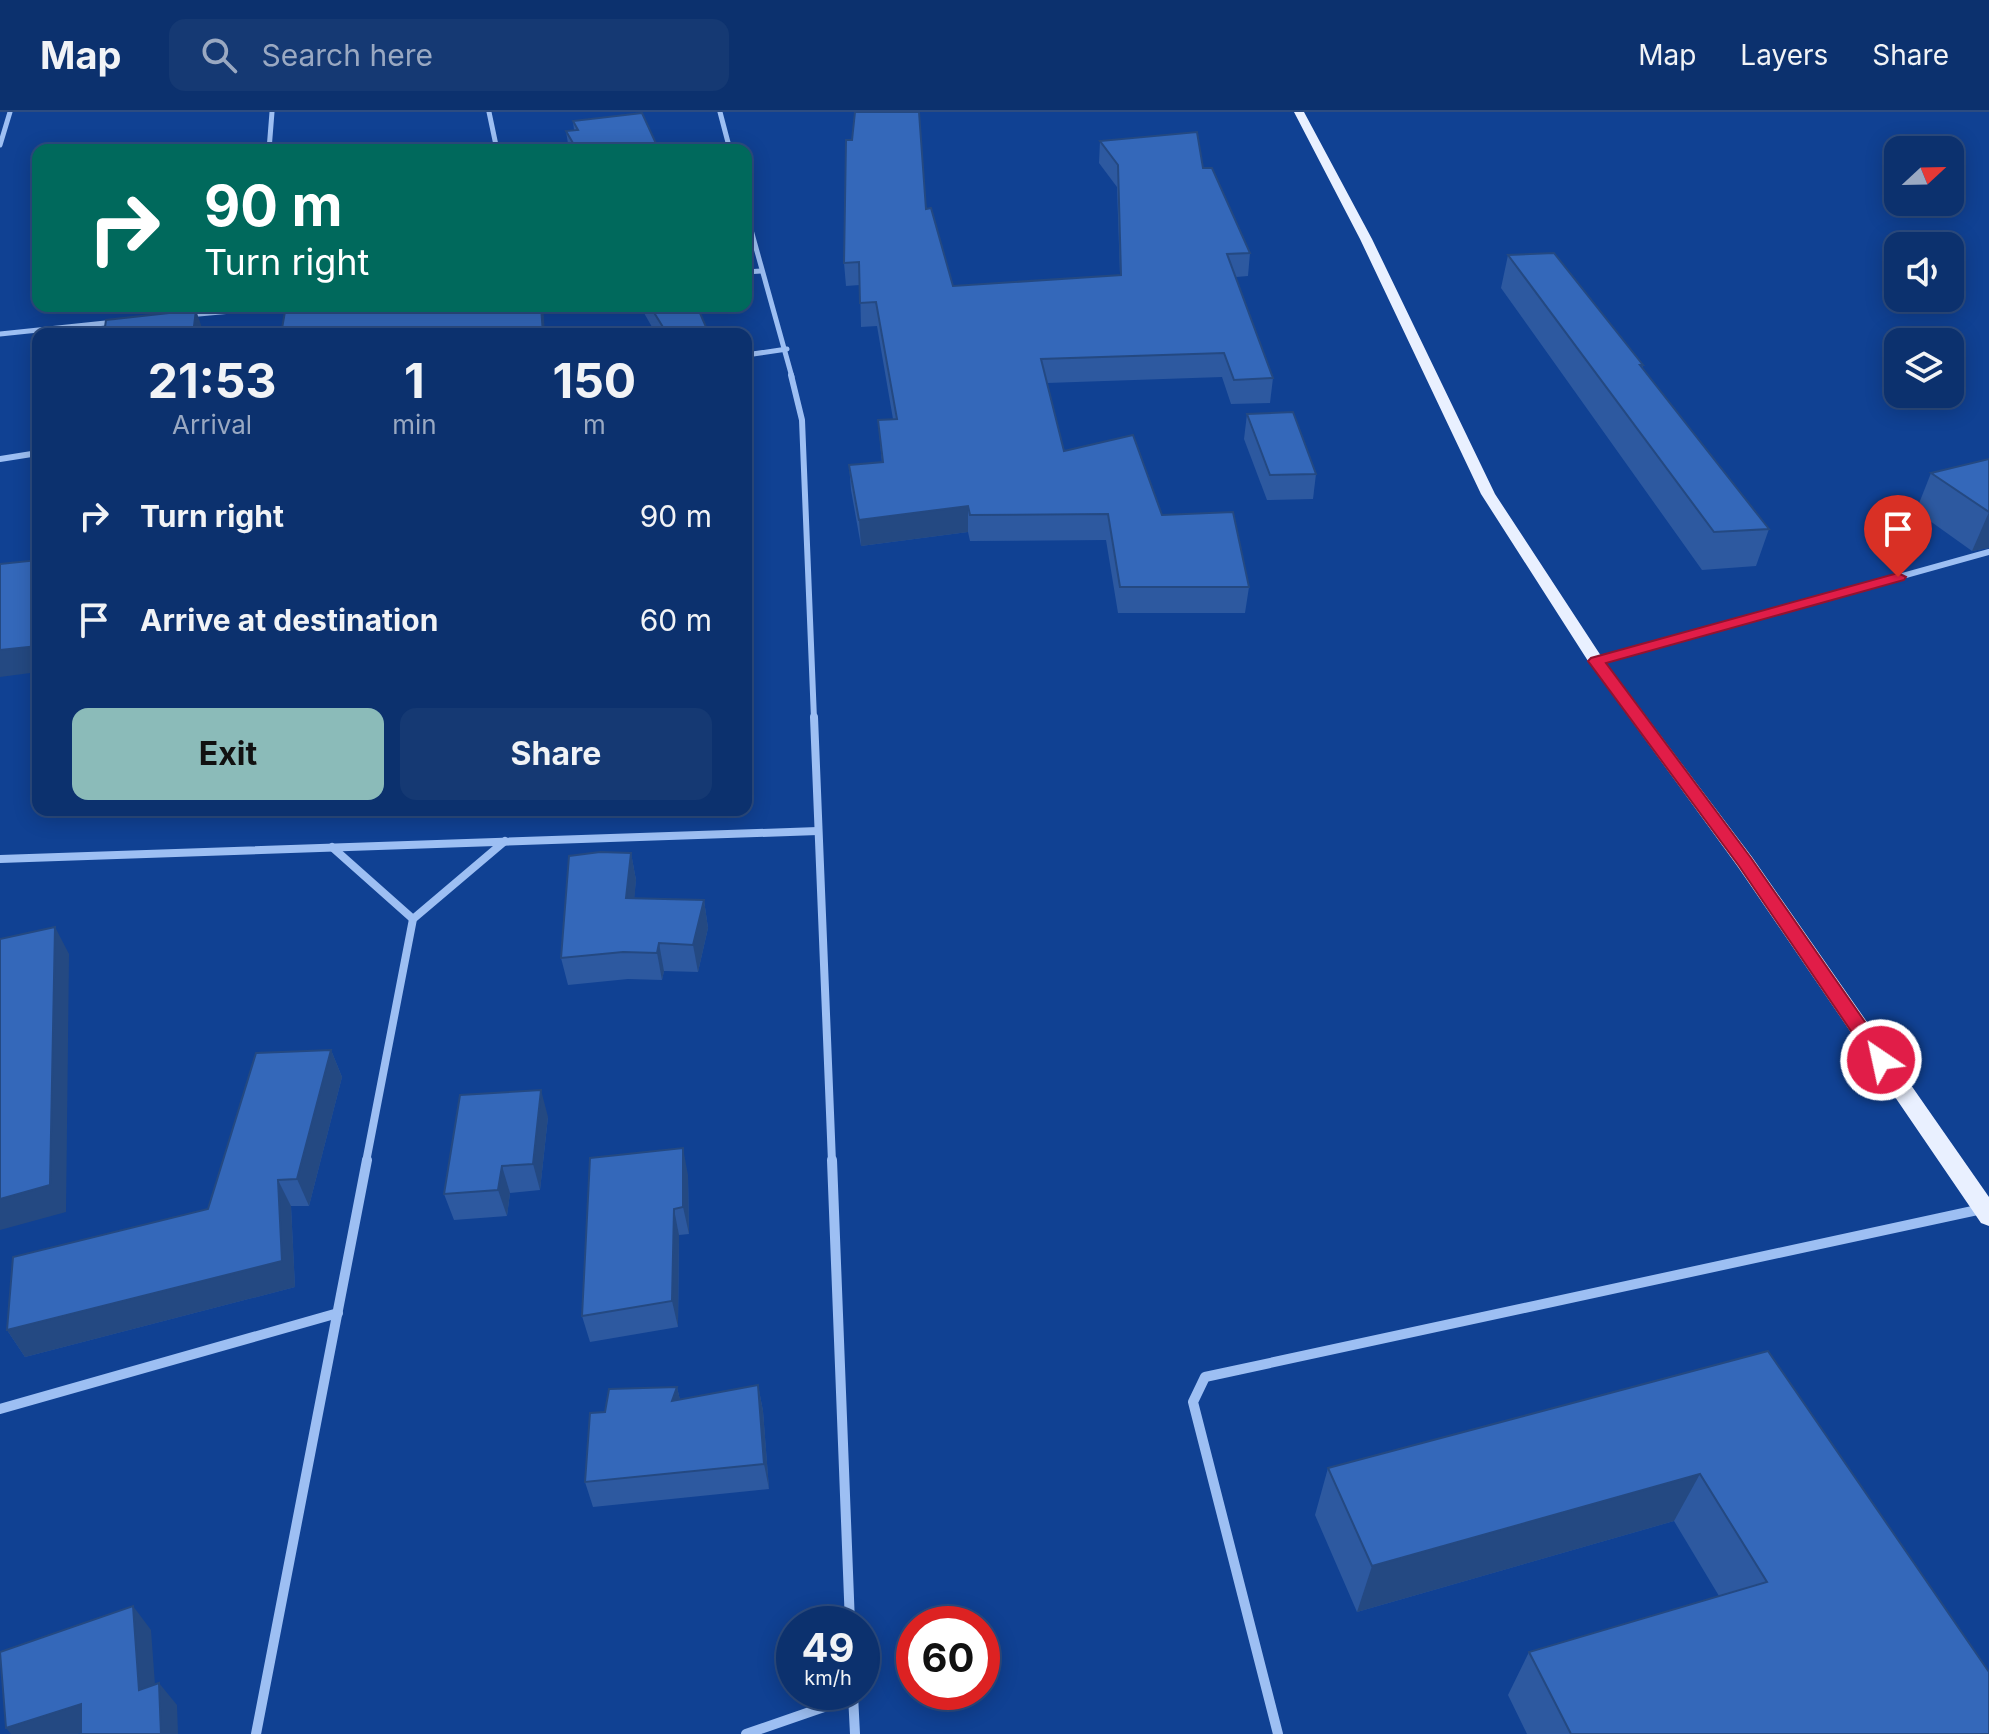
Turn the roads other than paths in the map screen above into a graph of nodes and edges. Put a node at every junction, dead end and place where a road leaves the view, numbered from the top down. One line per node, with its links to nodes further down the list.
1 (10, 112): 9 (street)
2 (272, 112): 6 (street)
3 (489, 112): 7 (street)
4 (720, 112): 8 (street)
5 (1299, 112): 24 (main road)
6 (269, 144)
7 (496, 144)
8 (728, 144)
9 (0, 145)
10 (752, 236): 11 (street)
11 (761, 271): 12 (street); 19 (street)
12 (752, 272)
13 (215, 312): 14 (street)
14 (181, 316)
15 (121, 322): 16 (street)
16 (60, 328)
17 (32, 331): 18 (street)
18 (0, 334)
19 (787, 349): 20 (street); 25 (street)
20 (752, 354)
21 (32, 454): 22 (street)
22 (0, 459)
23 (1989, 552): 24 (street)
24 (1596, 661): 30 (main road)
25 (818, 831): 26 (street); 33 (street)
26 (505, 841): 27 (street); 29 (street)
27 (332, 847): 28 (street); 29 (street)
28 (0, 859)
29 (413, 919): 31 (street)
30 (1986, 1212): 39 (street)
31 (338, 1313): 32 (street); 36 (street)
32 (0, 1409)
33 (849, 1606)
34 (810, 1710): 37 (street)
35 (854, 1710): 38 (street)
36 (256, 1734)
37 (746, 1734)
38 (855, 1734)
39 (1278, 1734)

